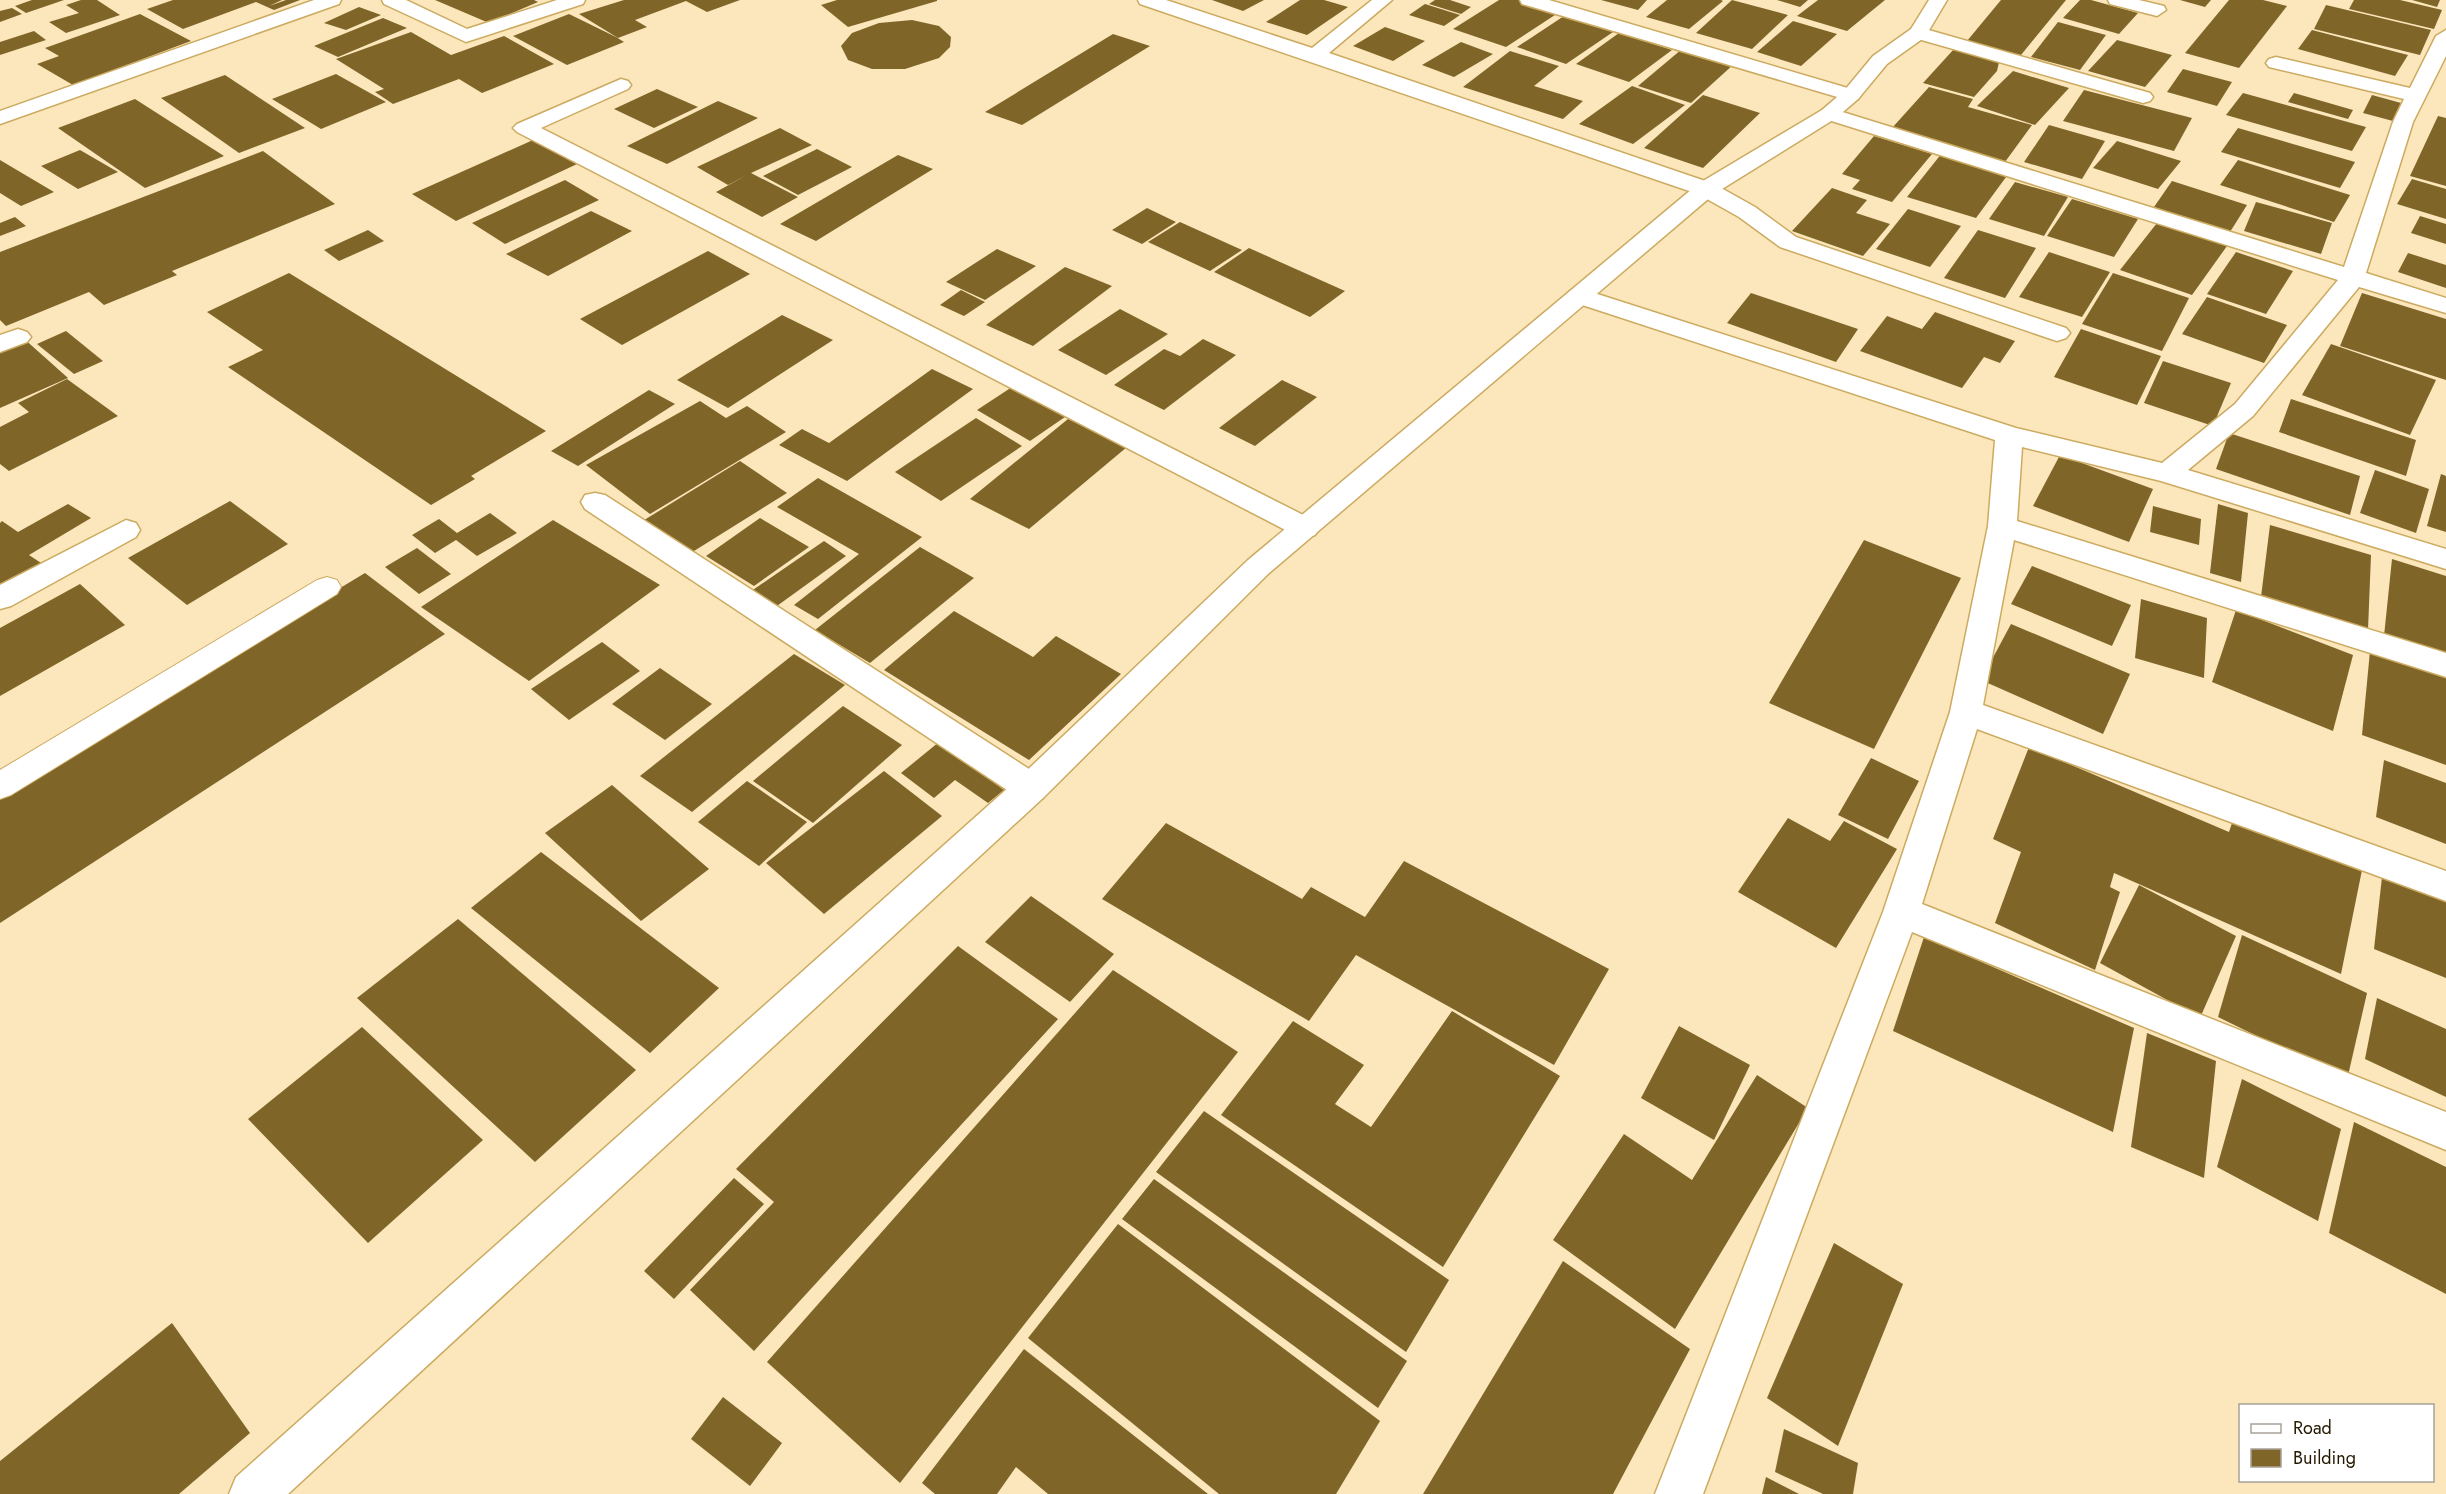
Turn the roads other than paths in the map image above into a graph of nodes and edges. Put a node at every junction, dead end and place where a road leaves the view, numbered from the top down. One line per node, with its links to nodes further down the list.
1 (332, 0): 18 (street)
2 (391, 0): 3 (street)
3 (576, 0)
4 (1147, 0): 12 (street)
5 (1383, 0): 12 (street)
6 (1529, 0): 17 (street)
7 (1938, 0): 10 (street)
8 (2117, 0): 9 (street)
9 (2157, 10)
10 (1918, 33): 16 (street); 17 (street)
11 (2446, 36): 15 (street)
12 (1315, 55): 19 (street)
13 (2276, 63): 15 (street)
14 (621, 85): 28 (street)
15 (2416, 96): 20 (street)
16 (2143, 97)
17 (1840, 105): 19 (street); 20 (street)
18 (0, 118)
19 (1706, 189): 21 (street); 23 (street)
20 (2352, 279): 22 (street); 25 (street)
21 (1579, 296): 24 (street); 28 (street)
22 (2446, 306)
23 (2057, 333)
24 (2009, 435): 25 (street); 27 (street)
25 (2167, 473): 30 (street)
26 (595, 502): 36 (street)
27 (2002, 526): 33 (street); 34 (street)
28 (1305, 528): 36 (street)
29 (126, 530): 32 (street)
30 (2446, 559)
31 (327, 587): 35 (lane)
32 (0, 598)
33 (2446, 665)
34 (1966, 712): 37 (street); 38 (street)
35 (0, 786)
36 (1031, 788): 40 (street)
37 (2446, 886)
38 (1901, 912): 39 (street); 41 (street)
39 (2446, 1131)
40 (253, 1494)
41 (1679, 1494)

